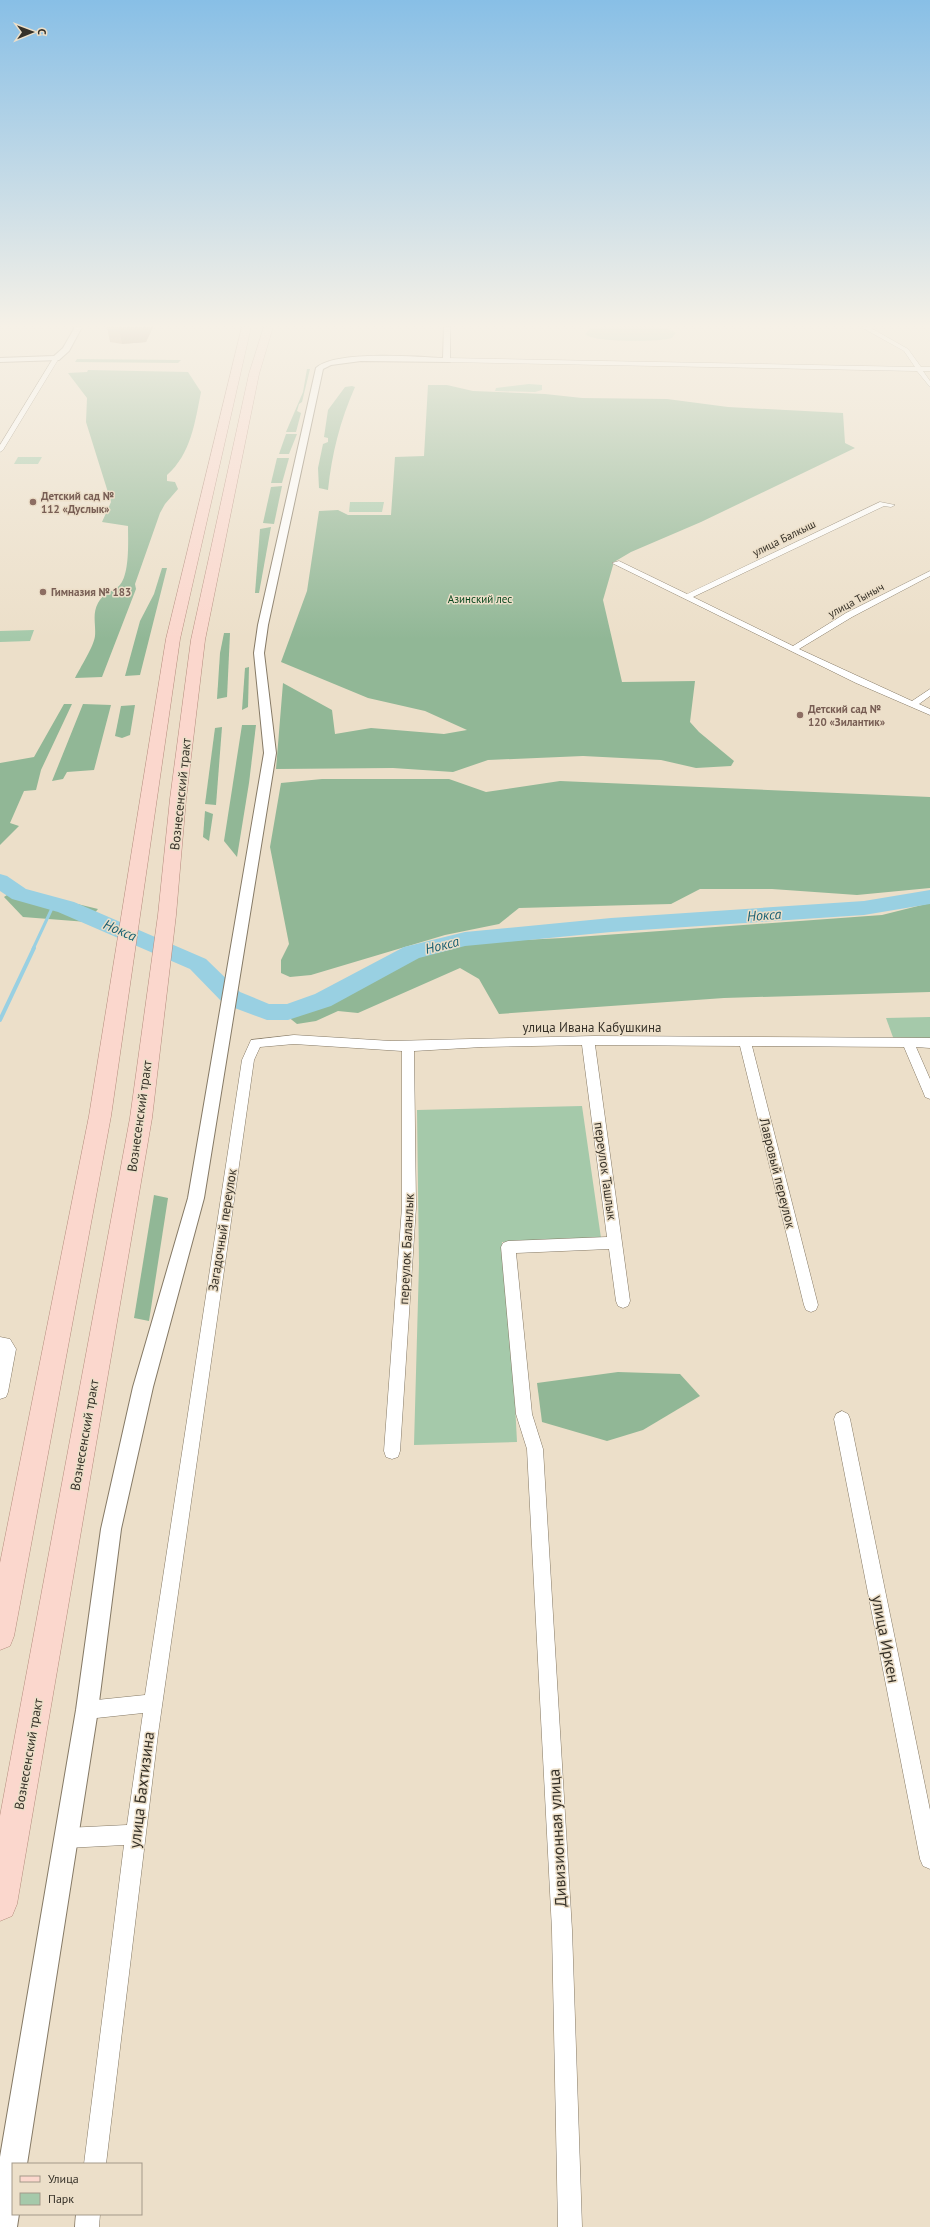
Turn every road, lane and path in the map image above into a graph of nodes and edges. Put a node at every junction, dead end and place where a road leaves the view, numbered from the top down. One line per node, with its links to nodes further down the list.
1 (12, 431): 5 (street)
2 (222, 431): 29 (main road, Вознесенский тракт)
3 (241, 431): 35 (main road, Вознесенский тракт)
4 (306, 431): 31 (street)
5 (0, 450)
6 (891, 505): 9 (street, улица Балкыш)
7 (616, 563): 9 (street)
8 (930, 573): 10 (street, улица Тыныч)
9 (688, 597): 10 (street)
10 (793, 649): 12 (street)
11 (930, 692): 12 (street)
12 (913, 704): 13 (street)
13 (930, 712)
14 (745, 1041): 15 (street, улица Ивана Кабушкина); 17 (street, улица Ивана Кабушкина); 23 (street, Лавровый переулок)
15 (588, 1042): 19 (street, улица Ивана Кабушкина); 21 (street, переулок Ташлык)
16 (255, 1043): 19 (street, улица Ивана Кабушкина); 26 (street, Загадочный переулок)
17 (908, 1043): 18 (street, улица Ивана Кабушкина); 20 (street)
18 (930, 1043)
19 (408, 1047): 28 (street, переулок Баланлык)
20 (930, 1094)
21 (615, 1243): 22 (street, переулок Ташлык); 42 (street, Дивизионная улица)
22 (623, 1301)
23 (811, 1305)
24 (0, 1344): 25 (street)
25 (0, 1389)
26 (194, 1417): 30 (street, улица Бахтизина)
27 (842, 1419): 34 (street, улица Иркен)
28 (392, 1451)
29 (0, 1636)
30 (153, 1703): 31 (street); 32 (street, улица Бахтизина)
31 (87, 1710): 33 (street)
32 (135, 1834): 33 (street); 37 (street, улица Бахтизина)
33 (66, 1838): 36 (street)
34 (930, 1859)
35 (0, 1904)
36 (13, 2163)
37 (95, 2163)
38 (12, 2170): 40 (street)
39 (88, 2215): 41 (street)
40 (3, 2227)
41 (87, 2227)
42 (570, 2227)

